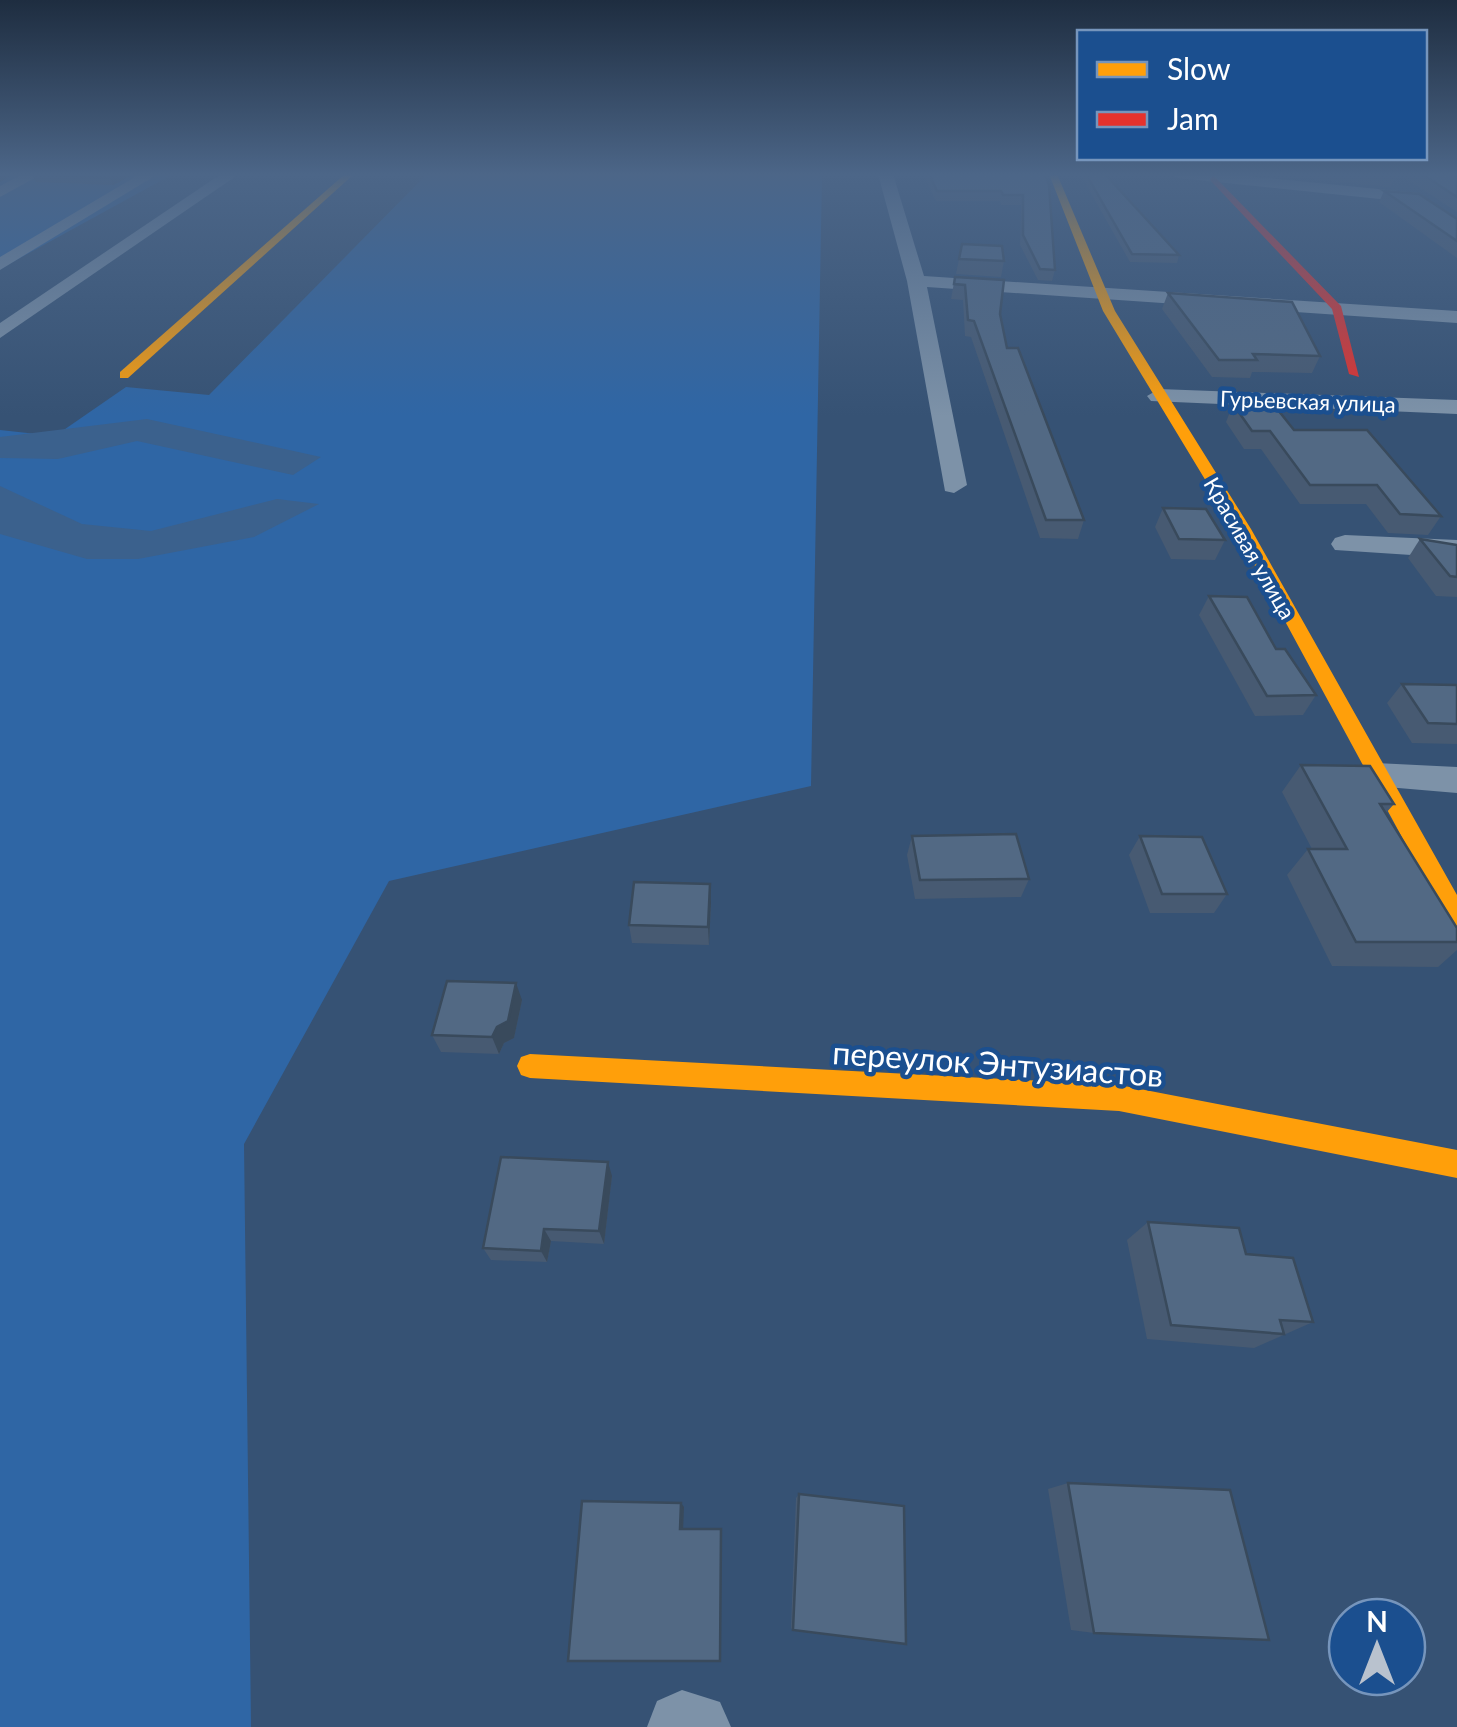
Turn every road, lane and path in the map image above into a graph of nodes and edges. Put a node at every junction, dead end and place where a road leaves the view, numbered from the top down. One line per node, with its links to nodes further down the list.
1 (114, 255): 10 (street)
2 (260, 255): 12 (street)
3 (906, 255): 6 (street)
4 (1085, 255): 7 (street, Красивая улица)
5 (1286, 255): 8 (street)
6 (916, 284): 7 (street); 15 (street)
7 (1100, 291): 8 (street); 13 (street, Красивая улица)
8 (1337, 308): 9 (street); 11 (street)
9 (1457, 317)
10 (0, 332)
11 (1356, 374)
12 (124, 376)
13 (1159, 396): 14 (street, Гурьевская улица); 18 (street, Красивая улица)
14 (1457, 407)
15 (954, 485)
16 (1344, 544): 17 (street)
17 (1457, 549)
18 (1376, 776): 19 (street); 20 (street, Красивая улица)
19 (1457, 780)
20 (1457, 916)
21 (530, 1066): 22 (street, переулок Энтузиастов)
22 (1457, 1164)

